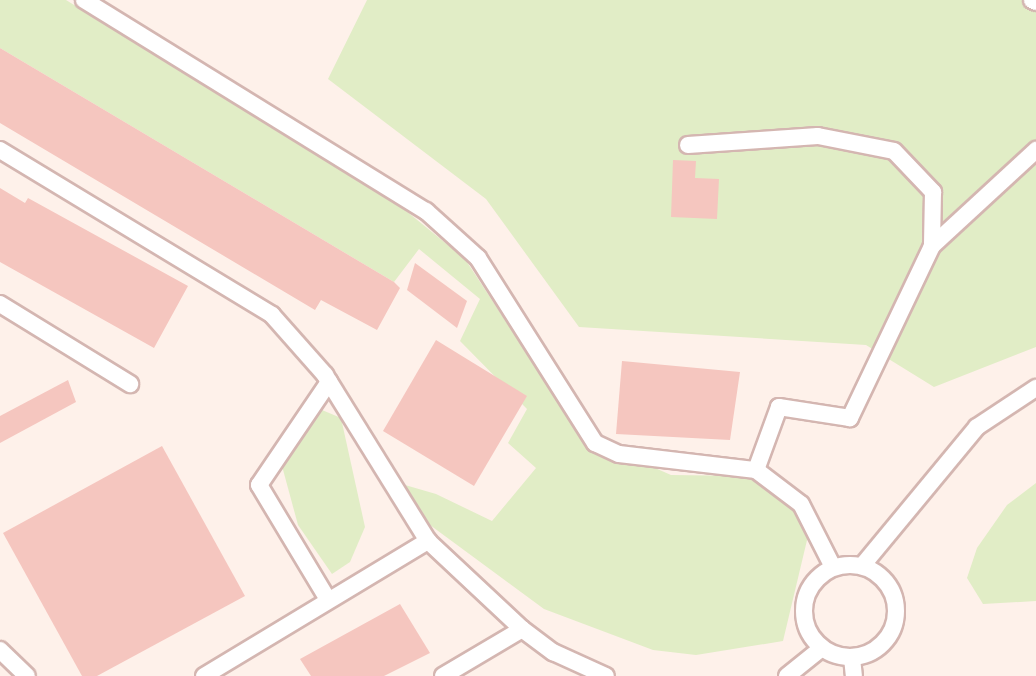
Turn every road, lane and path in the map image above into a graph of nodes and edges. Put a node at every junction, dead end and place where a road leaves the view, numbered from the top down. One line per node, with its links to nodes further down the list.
1 (84, 0): 10 (lane)
2 (688, 145): 5 (lane)
3 (0, 150): 7 (lane)
4 (1036, 150): 5 (lane)
5 (932, 246): 10 (lane)
6 (0, 304): 8 (lane)
7 (329, 382): 11 (lane); 14 (lane)
8 (130, 384)
9 (1036, 388): 12 (lane)
10 (756, 470): 13 (lane)
11 (428, 541): 14 (lane); 15 (lane)
12 (862, 566): 13 (lane); 18 (lane)
13 (833, 567): 16 (lane)
14 (327, 598): 20 (lane)
15 (522, 629): 21 (lane); 22 (lane)
16 (822, 648): 18 (lane); 23 (lane)
17 (0, 650): 19 (lane)
18 (852, 657): 24 (lane)
19 (27, 676)
20 (204, 676)
21 (443, 676)
22 (606, 676)
23 (787, 676)
24 (854, 676)

